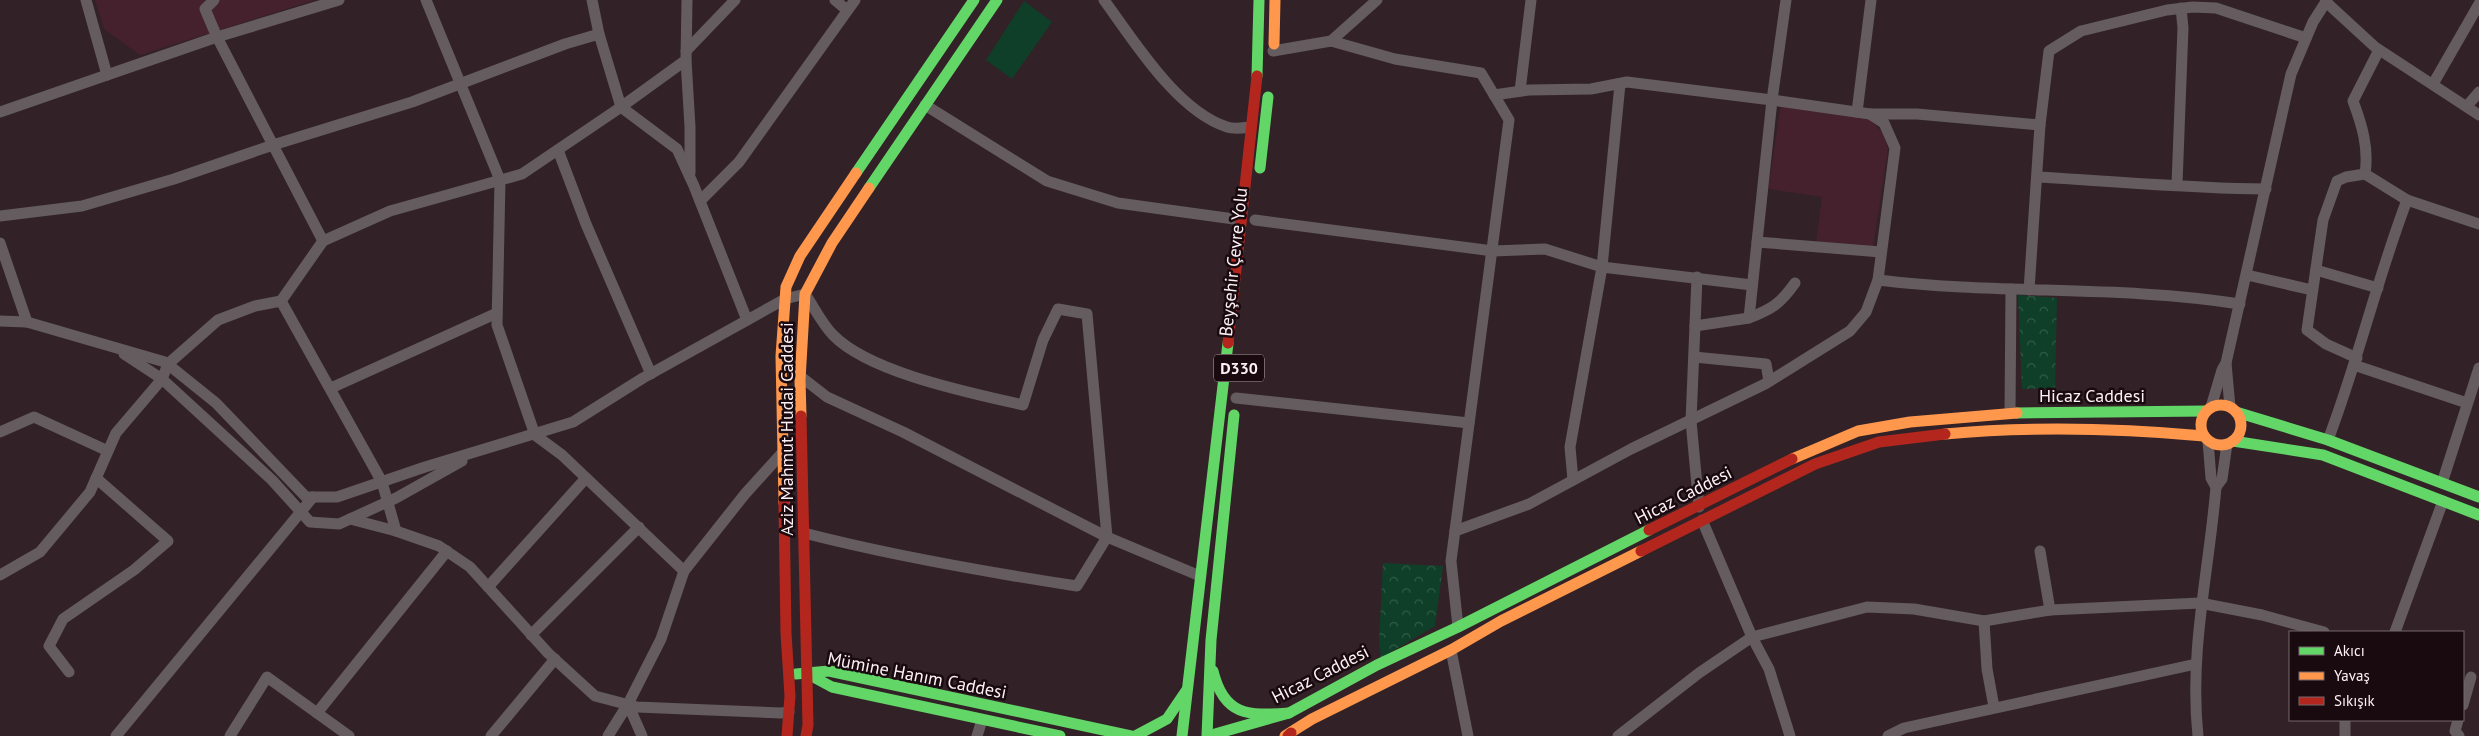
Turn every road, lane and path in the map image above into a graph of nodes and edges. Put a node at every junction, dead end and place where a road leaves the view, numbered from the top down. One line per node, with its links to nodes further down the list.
1 (86, 0): 32 (street)
2 (214, 0): 20 (street)
3 (339, 0): 26 (street)
4 (426, 0): 34 (street)
5 (592, 0): 25 (street)
6 (687, 0): 30 (street)
7 (735, 0): 30 (street)
8 (835, 0): 24 (street)
9 (855, 0): 24 (street)
10 (974, 0): 82 (main road, Aziz Mahmut Hudai Caddesi)
11 (998, 0): 41 (main road, Aziz Mahmut Hudai Caddesi)
12 (1104, 0): 49 (street)
13 (1259, 0): 49 (main road, Beyşehir Çevre Yolu / D330)
14 (1275, 0): 31 (main road)
15 (1377, 0): 28 (street)
16 (1531, 0): 37 (street)
17 (1786, 0): 40 (street)
18 (1871, 0): 45 (street)
19 (2326, 1): 27 (street); 29 (street)
20 (202, 4): 26 (street)
21 (2479, 4): 36 (street)
22 (2168, 5): 23 (street); 48 (street)
23 (2181, 8): 27 (street); 57 (street)
24 (847, 10): 60 (street)
25 (598, 34): 34 (street); 43 (street)
26 (217, 37): 32 (street); 50 (street)
27 (2306, 38): 58 (street)
28 (1331, 41): 31 (street); 39 (street)
29 (2380, 50): 36 (street); 52 (street)
30 (686, 56): 43 (street); 53 (street)
31 (1273, 56)
32 (107, 76): 44 (street)
33 (1270, 81): 56 (main road, Beyşehir Çevre Yolu)
34 (460, 84): 50 (street); 55 (street)
35 (1620, 84): 37 (street); 40 (street); 70 (street)
36 (2434, 84): 42 (street)
37 (1520, 91): 39 (street)
38 (2479, 92): 42 (street)
39 (1494, 95): 68 (street)
40 (1772, 100): 45 (street); 66 (street)
41 (925, 105): 62 (street); 81 (main road, Aziz Mahmut Hudai Caddesi)
42 (2467, 106): 47 (street)
43 (621, 107): 51 (street); 53 (street)
44 (0, 112)
45 (1857, 112): 46 (street)
46 (1870, 114): 48 (street); 69 (street)
47 (2479, 115)
48 (2040, 124): 54 (street)
49 (1250, 127): 62 (main road, Beyşehir Çevre Yolu / D330)
50 (273, 145): 61 (street); 65 (street)
51 (558, 150): 55 (street); 97 (street)
52 (2365, 174): 59 (street); 71 (street)
53 (690, 177): 60 (street)
54 (2037, 177): 57 (street); 79 (street)
55 (500, 180): 65 (street); 85 (street)
56 (1259, 180)
57 (2177, 184): 58 (street)
58 (2266, 189): 72 (street)
59 (2407, 200): 64 (street); 77 (street)
60 (700, 201): 87 (street)
61 (0, 216)
62 (1241, 220): 142 (main road, Beyşehir Çevre Yolu / D330)
63 (1255, 220): 68 (street)
64 (2479, 224)
65 (323, 240): 83 (street)
66 (1757, 242): 69 (street); 76 (street)
67 (0, 243): 89 (street)
68 (1493, 251): 70 (street); 109 (street)
69 (1881, 252): 74 (street)
70 (1602, 267): 73 (street); 120 (street)
71 (2316, 270): 77 (street); 80 (street)
72 (2247, 275): 80 (street); 84 (street)
73 (1697, 277): 76 (street); 90 (street)
74 (1878, 280): 78 (street); 100 (street)
75 (1795, 283): 86 (street)
76 (1752, 285): 86 (street)
77 (2378, 288): 93 (street)
78 (2011, 289): 79 (street); 107 (street)
79 (2029, 290): 84 (street)
80 (2312, 290): 93 (street)
81 (805, 294): 82 (street); 98 (main road, Aziz Mahmut Hudai Caddesi); 137 (street)
82 (785, 299): 87 (street); 117 (main road, Aziz Mahmut Hudai Caddesi)
83 (281, 301): 95 (street); 102 (street)
84 (2240, 304): 94 (street)
85 (497, 313): 102 (street); 111 (street)
86 (1748, 318): 90 (street)
87 (747, 320): 97 (street)
88 (0, 321): 89 (street)
89 (27, 322): 91 (street)
90 (1696, 326): 92 (street)
91 (114, 348): 95 (street); 99 (street)
92 (1694, 357): 100 (street); 108 (street)
93 (2355, 361): 104 (street); 113 (street)
94 (2226, 363): 105 (street); 106 (street)
95 (168, 364): 99 (street); 124 (street)
96 (2479, 368): 101 (street)
97 (651, 374): 111 (street)
98 (800, 376): 136 (main road, Aziz Mahmut Hudai Caddesi); 137 (street)
99 (162, 379): 115 (street); 129 (street)
100 (1769, 381): 108 (street)
101 (2477, 382): 104 (street)
102 (331, 388): 121 (street)
103 (1237, 393): 109 (street); 154 (main road, D330)
104 (2467, 403): 122 (street)
105 (2209, 409): 106 (main road); 107 (main road, Hicaz Caddesi); 112 (main road)
106 (2233, 410): 113 (main road); 114 (main road)
107 (2010, 413): 128 (main road, Hicaz Caddesi)
108 (1691, 421): 120 (street); 128 (street)
109 (1468, 423): 135 (street)
110 (0, 432): 115 (street)
111 (535, 435): 116 (street); 119 (street)
112 (2206, 438): 114 (main road); 123 (street); 132 (main road, Hicaz Caddesi)
113 (2328, 440): 122 (main road)
114 (2230, 443): 123 (street); 126 (main road)
115 (108, 451): 118 (street)
116 (478, 452): 121 (street); 127 (street)
117 (783, 452): 140 (street); 158 (main road, Aziz Mahmut Hudai Caddesi)
118 (96, 478): 141 (street); 156 (street)
119 (586, 478): 133 (street); 143 (street)
120 (1573, 480): 135 (street)
121 (382, 482): 124 (street); 127 (street)
122 (2442, 483): 125 (main road)
123 (2216, 487): 144 (street)
124 (313, 497): 129 (street)
125 (2479, 497)
126 (2443, 501): 130 (main road); 149 (street)
127 (387, 502): 131 (street); 134 (street)
128 (1699, 506): 147 (main road, Hicaz Caddesi)
129 (302, 512): 131 (street); 173 (street)
130 (2479, 514)
131 (350, 519): 134 (street)
132 (1702, 520): 151 (street); 152 (main road, Hicaz Caddesi)
133 (638, 527): 140 (street); 150 (street)
134 (396, 531): 138 (street)
135 (1455, 531): 147 (street)
136 (804, 533): 137 (street); 157 (main road, Aziz Mahmut Hudai Caddesi)
137 (1107, 537): 142 (street)
138 (447, 551): 143 (street); 166 (street)
139 (2040, 551): 145 (street)
140 (684, 571): 162 (street)
141 (0, 575)
142 (1200, 576): 160 (main road, Beyşehir Çevre Yolu / D330)
143 (488, 587): 150 (street)
144 (2200, 603): 145 (street); 148 (street); 155 (street)
145 (2050, 610): 146 (street)
146 (1984, 622): 151 (street); 163 (street)
147 (1458, 628): 165 (main road, Hicaz Caddesi)
148 (2320, 631)
149 (2395, 631)
150 (531, 634): 153 (street)
151 (1752, 637): 171 (street); 189 (street)
152 (1451, 650): 172 (main road, Hicaz Caddesi); 188 (street)
153 (555, 660): 162 (street); 176 (street)
154 (1211, 664): 165 (main road); 186 (main road, D330)
155 (2196, 664): 163 (street); 191 (street)
156 (69, 672)
157 (806, 673): 158 (main road); 167 (main road, Mümine Hanım Caddesi); 180 (main road, Aziz Mahmut Hudai Caddesi); 183 (main road, Mümine Hanım Caddesi)
158 (788, 675): 164 (main road, Aziz Mahmut Hudai Caddesi)
159 (2471, 677): 161 (street)
160 (1188, 688): 184 (main road); 185 (main road, D330)
161 (2464, 702)
162 (628, 704): 164 (street); 177 (street); 178 (street)
163 (1994, 707): 190 (street)
164 (789, 712): 179 (main road, Aziz Mahmut Hudai Caddesi)
165 (1289, 712): 170 (main road, Hicaz Caddesi)
166 (317, 713): 174 (street); 175 (street)
167 (982, 720): 181 (street); 182 (main road, Mümine Hanım Caddesi)
168 (2345, 721): 192 (street)
169 (2458, 721): 193 (street)
170 (1245, 727): 186 (main road, Hicaz Caddesi); 187 (main road)
171 (1623, 734)
172 (1289, 735)
173 (116, 736)
174 (230, 736)
175 (349, 736)
176 (491, 736)
177 (608, 736)
178 (642, 736)
179 (787, 736)
180 (806, 736)
181 (977, 736)
182 (1060, 736)
183 (1131, 736)
184 (1135, 736)
185 (1182, 736)
186 (1207, 736)
187 (1236, 736)
188 (1468, 736)
189 (1790, 736)
190 (1888, 736)
191 (2198, 736)
192 (2345, 736)
193 (2459, 736)

